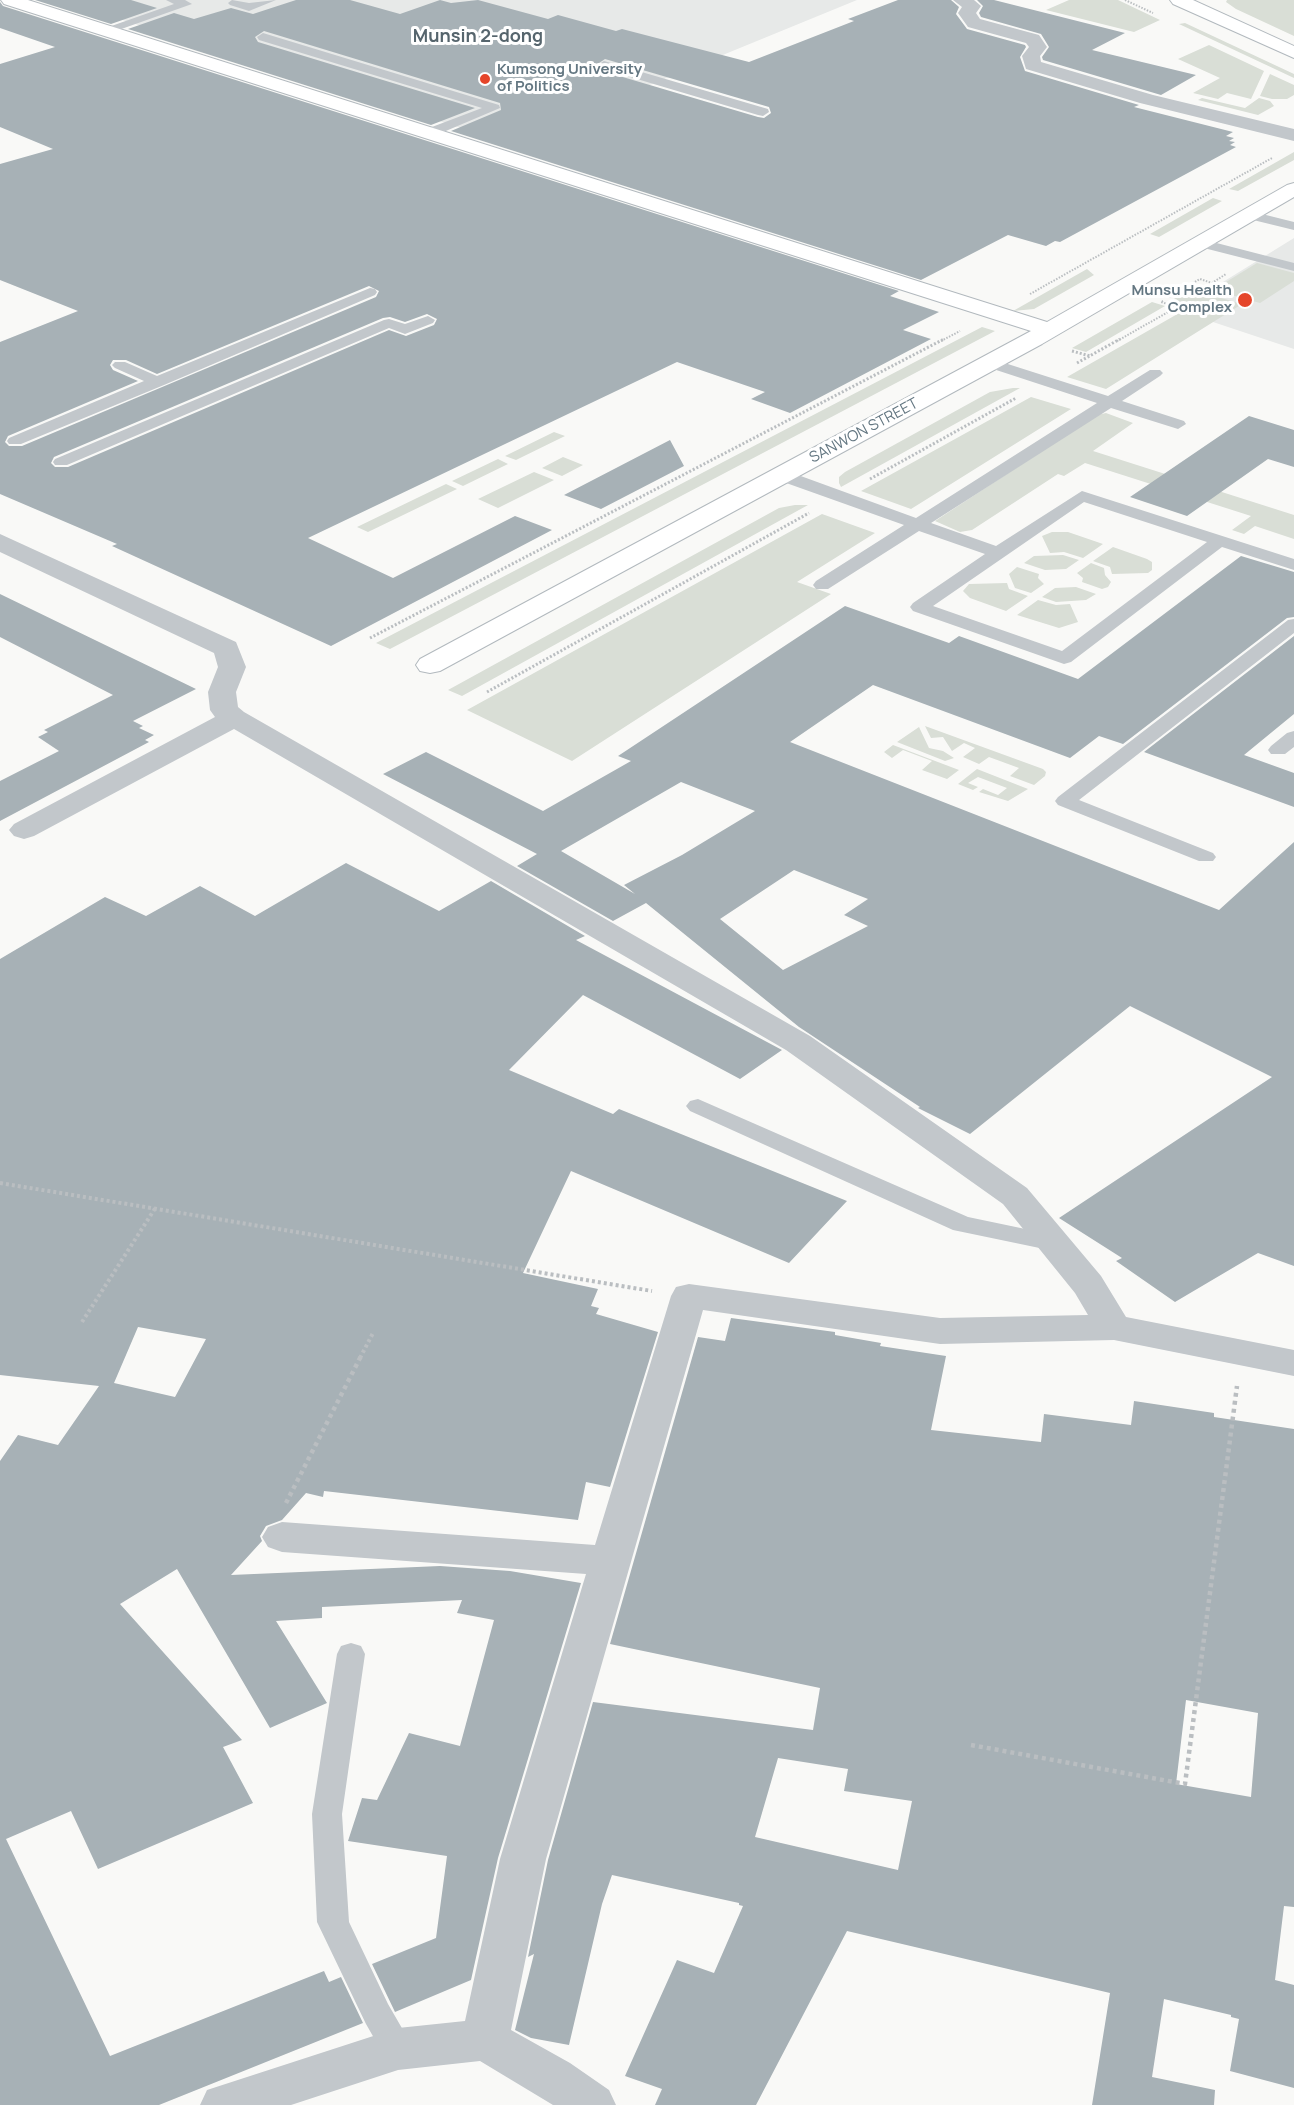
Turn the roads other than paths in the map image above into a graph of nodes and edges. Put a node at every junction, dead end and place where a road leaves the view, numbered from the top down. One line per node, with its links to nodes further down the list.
1 (10, 0): 7 (main road)
2 (172, 0): 7 (lane)
3 (270, 0): 6 (lane)
4 (962, 0): 13 (street)
5 (1179, 0): 9 (main road)
6 (234, 3)
7 (106, 30): 12 (main road)
8 (263, 37): 12 (lane)
9 (1294, 53)
10 (604, 65): 11 (lane)
11 (763, 112)
12 (429, 133): 21 (main road)
13 (1294, 135)
14 (1294, 189): 15 (main road, SANWON STREET)
15 (1250, 214): 16 (lane); 17 (main road, SANWON STREET)
16 (1294, 226)
17 (1201, 243): 18 (lane); 21 (main road, SANWON STREET)
18 (1294, 267)
19 (370, 292): 25 (lane)
20 (428, 320): 29 (lane)
21 (1050, 330): 22 (main road, SANWON STREET)
22 (989, 363): 26 (lane); 30 (main road, SANWON STREET)
23 (120, 365): 25 (lane)
24 (1155, 373): 26 (lane)
25 (158, 382): 28 (lane)
26 (1108, 402): 27 (lane); 31 (lane)
27 (1178, 424)
28 (15, 441)
29 (61, 462)
30 (781, 475): 31 (lane); 38 (main road, SANWON STREET)
31 (915, 525): 34 (lane); 36 (lane)
32 (1220, 541): 34 (lane); 34 (lane); 35 (lane)
33 (0, 542): 39 (street)
34 (998, 553)
35 (1294, 565)
36 (822, 585)
37 (1294, 624): 43 (lane)
38 (430, 665)
39 (234, 718): 42 (street); 45 (street)
40 (1294, 737): 41 (lane)
41 (1278, 750)
42 (24, 830)
43 (1206, 857)
44 (698, 1106): 45 (lane)
45 (1054, 1243): 46 (street)
46 (1114, 1327): 47 (street); 49 (street)
47 (1294, 1363)
48 (282, 1537): 49 (street)
49 (610, 1561): 51 (street)
50 (351, 1654): 52 (lane)
51 (485, 2040): 52 (street); 54 (street)
52 (398, 2049): 53 (street)
53 (224, 2105)
54 (592, 2105)

